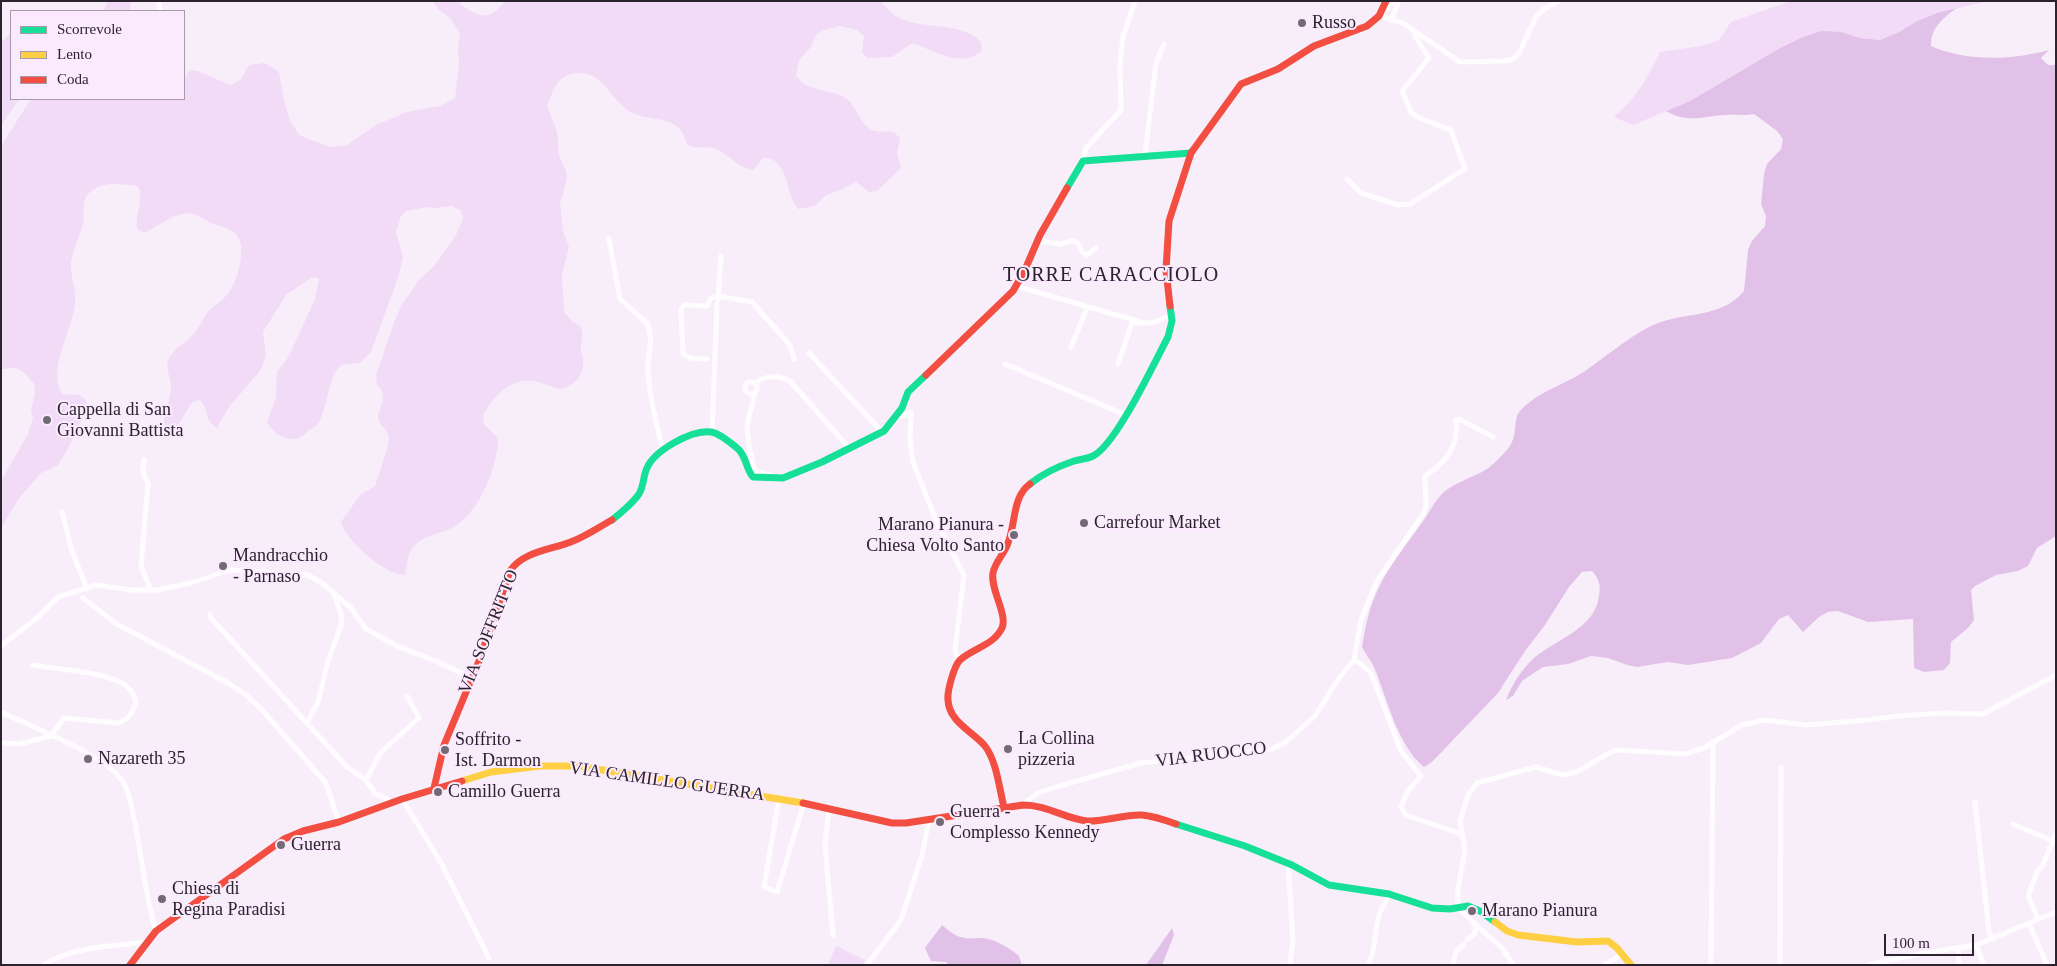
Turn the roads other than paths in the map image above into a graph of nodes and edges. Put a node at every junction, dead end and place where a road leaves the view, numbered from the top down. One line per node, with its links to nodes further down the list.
1 (1135, 1): 12 (street)
2 (1386, 1): 6 (street)
3 (1393, 1): 6 (street)
4 (1399, 1): 7 (street)
5 (1558, 1): 8 (street)
6 (1380, 14): 7 (street); 10 (street)
7 (1391, 21): 8 (street)
8 (1416, 31): 13 (street)
9 (1164, 44): 11 (street)
10 (1191, 153): 11 (street); 21 (street)
11 (1145, 155): 12 (street)
12 (1083, 161): 15 (street)
13 (1347, 179)
14 (609, 239): 37 (street)
15 (1037, 241): 16 (street); 18 (street)
16 (1096, 248)
17 (721, 256): 19 (street)
18 (1016, 286): 20 (street); 32 (street)
19 (718, 300): 25 (street); 26 (street); 33 (street)
20 (1087, 308): 22 (street); 23 (street)
21 (1171, 315): 22 (street); 31 (street)
22 (1141, 322): 28 (street)
23 (1071, 347)
24 (809, 353): 34 (street)
25 (707, 359)
26 (794, 359)
27 (1005, 364): 31 (street)
28 (1118, 364)
29 (756, 383): 30 (street); 30 (street); 36 (street)
30 (755, 393): 39 (street)
31 (1126, 415): 48 (street)
32 (893, 420): 34 (street); 48 (street)
33 (712, 432): 37 (street, VIA SOFFRITTO); 39 (street)
34 (882, 432): 36 (street)
35 (1493, 437): 47 (street, VIA RUOCCO)
36 (849, 448): 39 (street)
37 (664, 449): 51 (street, VIA SOFFRITTO)
38 (144, 460): 42 (street)
39 (771, 479)
40 (62, 512): 41 (street)
41 (87, 589): 42 (street); 46 (street)
42 (151, 590): 43 (street)
43 (332, 592): 51 (street); 54 (street)
44 (83, 598): 70 (street)
45 (210, 614): 54 (street)
46 (1, 646)
47 (1354, 660): 66 (street, VIA RUOCCO); 72 (street)
48 (959, 661): 67 (street)
49 (33, 665): 55 (street)
50 (2056, 675): 56 (street)
51 (471, 678): 60 (street, VIA SOFFRITTO)
52 (407, 696): 59 (street)
53 (1, 712): 55 (street)
54 (307, 723): 59 (street)
55 (51, 736): 57 (street); 82 (street)
56 (1713, 742): 72 (street); 102 (street)
57 (1, 743)
58 (1781, 768): 103 (street)
59 (366, 780): 63 (street)
60 (434, 788): 61 (street, VIA CAMILLO GUERRA); 62 (street, VIA CAMILLO GUERRA)
61 (779, 798): 65 (street, VIA CAMILLO GUERRA); 65 (street)
62 (402, 799): 63 (street, VIA CAMILLO GUERRA); 91 (street)
63 (393, 802): 70 (street, VIA CAMILLO GUERRA)
64 (1975, 802): 84 (street)
65 (804, 803): 68 (street, VIA CAMILLO GUERRA)
66 (1022, 805): 67 (street, VIA CAMILLO GUERRA); 75 (street, VIA CAMILLO GUERRA)
67 (1004, 807): 69 (street, VIA CAMILLO GUERRA)
68 (829, 809): 69 (street, VIA CAMILLO GUERRA); 83 (street)
69 (929, 820): 95 (street)
70 (339, 822): 82 (street, VIA CAMILLO GUERRA)
71 (2013, 824): 74 (street)
72 (1461, 834): 77 (street)
73 (2056, 834): 74 (street)
74 (2053, 841): 80 (street)
75 (1288, 863): 76 (street, VIA CAMILLO GUERRA); 96 (street)
76 (1388, 894): 77 (street, VIA CAMILLO GUERRA); 97 (street)
77 (1458, 908): 79 (street); 90 (street, VIA CAMILLO GUERRA)
78 (2056, 912): 80 (street)
79 (1472, 919): 85 (street); 99 (street)
80 (2038, 919): 81 (street)
81 (2029, 923): 84 (street); 107 (street)
82 (156, 931): 86 (street, VIA CAMILLO GUERRA)
83 (833, 935)
84 (1992, 939): 88 (street)
85 (1467, 940)
86 (148, 942): 93 (street); 94 (street, VIA CAMILLO GUERRA)
87 (1464, 945): 98 (street)
88 (1976, 945): 89 (street); 106 (street)
89 (1958, 948): 92 (street); 105 (street)
90 (1622, 954): 100 (street); 101 (street, VIA CAMILLO GUERRA)
91 (489, 958)
92 (1884, 963): 104 (street)
93 (44, 965)
94 (130, 965)
95 (867, 965)
96 (1290, 965)
97 (1368, 965)
98 (1453, 965)
99 (1513, 965)
100 (1605, 965)
101 (1631, 965)
102 (1711, 965)
103 (1780, 965)
104 (1868, 965)
105 (1959, 965)
106 (1984, 965)
107 (2047, 965)

